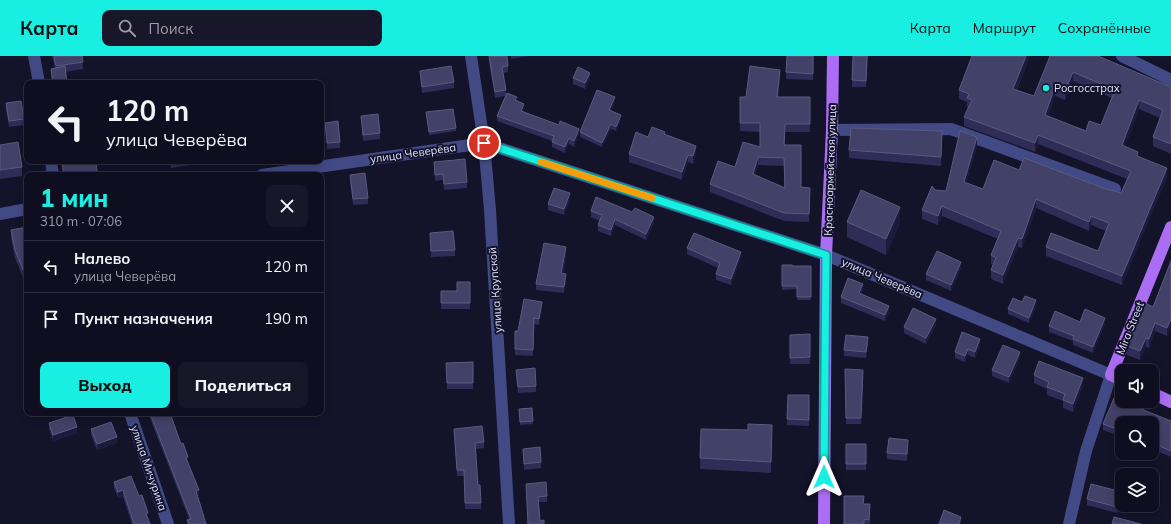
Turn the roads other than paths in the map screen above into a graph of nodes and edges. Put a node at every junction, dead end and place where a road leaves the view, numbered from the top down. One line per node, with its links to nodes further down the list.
1 (34, 56): 5 (street)
2 (471, 56): 8 (street, улица Крупской)
3 (833, 56): 7 (main road, Красноармейская улица)
4 (1122, 56): 6 (street)
5 (38, 80)
6 (1171, 80)
7 (832, 130): 10 (street); 14 (main road, Красноармейская улица)
8 (484, 143): 9 (street, улица Чеверёва); 14 (street, улица Чеверёва); 22 (street, улица Крупской)
9 (283, 172)
10 (1115, 189)
11 (24, 210): 12 (street)
12 (0, 214)
13 (1171, 227): 15 (main road, Mira Street)
14 (826, 255): 16 (street, улица Чеверёва); 23 (main road, Красноармейская улица)
15 (1122, 364)
16 (1115, 376)
17 (1115, 382): 24 (street, Mira Street)
18 (1159, 396): 19 (main road)
19 (1171, 402)
20 (131, 416): 21 (street, улица Мичурина)
21 (168, 524)
22 (509, 524)
23 (824, 524)
24 (1069, 524)

